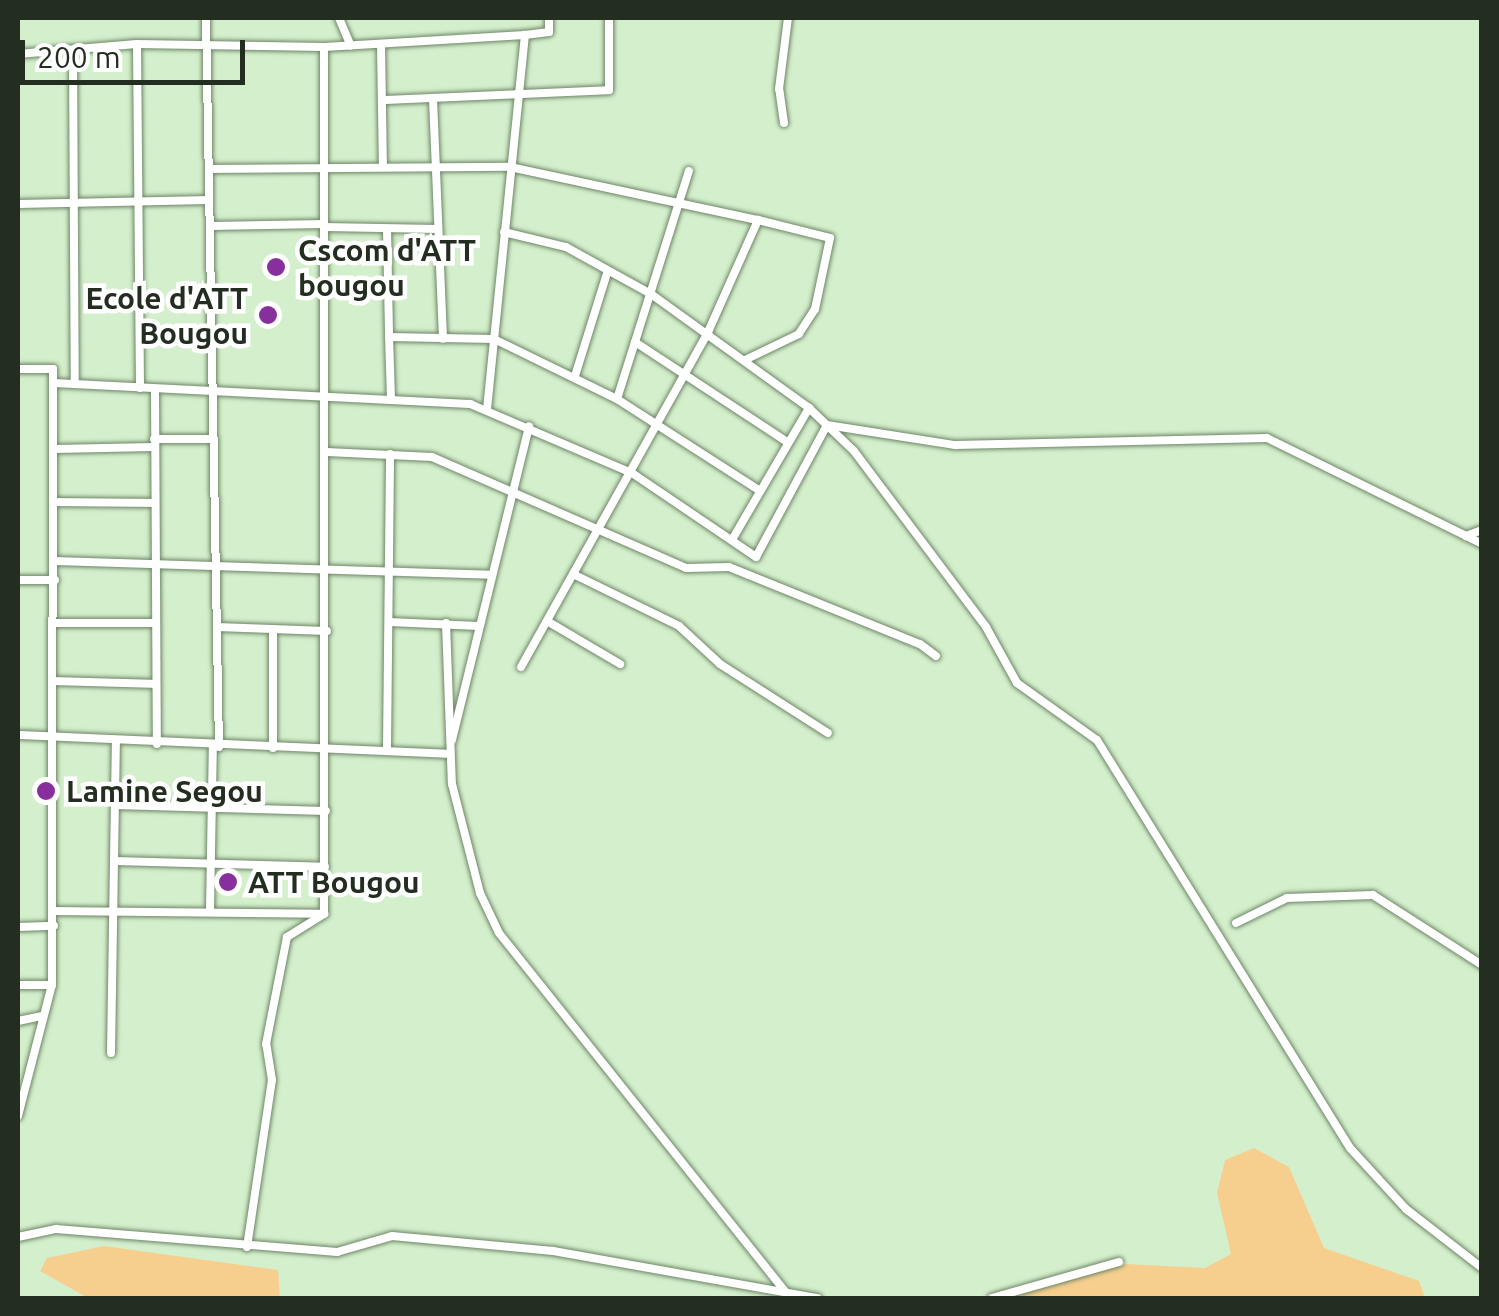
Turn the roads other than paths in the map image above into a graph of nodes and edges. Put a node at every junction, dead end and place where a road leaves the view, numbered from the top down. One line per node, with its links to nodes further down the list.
1 (206, 18): 7 (street)
2 (339, 18): 10 (street)
3 (548, 18): 6 (street)
4 (608, 18): 14 (street)
5 (788, 18): 17 (street)
6 (525, 34): 9 (street); 14 (street)
7 (206, 42): 8 (street); 11 (street); 22 (street)
8 (137, 44): 12 (street); 25 (street)
9 (381, 44): 10 (street); 15 (street)
10 (351, 46): 11 (street)
11 (324, 47): 18 (street)
12 (74, 50): 13 (street); 28 (street)
13 (18, 54)
14 (518, 94): 16 (street); 21 (street)
15 (384, 100): 16 (street); 19 (street)
16 (434, 100): 20 (street)
17 (784, 122)
18 (324, 166): 19 (street); 22 (street); 31 (street)
19 (384, 166): 20 (street)
20 (436, 166): 21 (street); 33 (street)
21 (510, 167): 26 (street); 34 (street)
22 (209, 169): 24 (street)
23 (689, 171): 26 (street)
24 (209, 200): 25 (street); 30 (street)
25 (138, 202): 28 (street); 48 (street)
26 (679, 203): 29 (street); 36 (street)
27 (18, 204): 28 (street)
28 (75, 204): 47 (street)
29 (758, 220): 37 (street); 42 (street)
30 (210, 226): 31 (street); 50 (street)
31 (324, 226): 32 (street); 51 (street)
32 (386, 229): 33 (street); 38 (street)
33 (438, 229): 39 (street)
34 (504, 232): 35 (street); 40 (street)
35 (606, 273): 36 (street); 45 (street)
36 (651, 294): 37 (street); 41 (street)
37 (708, 332): 42 (street); 44 (street)
38 (389, 337): 39 (street); 53 (street)
39 (442, 339): 40 (street)
40 (494, 339): 45 (street); 55 (street)
41 (635, 342): 44 (street); 52 (street)
42 (745, 360): 54 (street)
43 (18, 369): 46 (street)
44 (685, 373): 56 (street); 60 (street)
45 (575, 376): 52 (street)
46 (53, 383): 47 (street); 62 (street)
47 (74, 384): 48 (street)
48 (140, 388): 49 (street)
49 (155, 389): 50 (street); 61 (street)
50 (213, 392): 51 (street); 59 (street)
51 (326, 397): 53 (street); 63 (street)
52 (617, 398): 56 (street)
53 (390, 399): 55 (street)
54 (809, 408): 57 (street); 60 (street)
55 (487, 409): 58 (street)
56 (657, 424): 65 (street); 66 (street)
57 (826, 425): 72 (street); 73 (street); 131 (street)
58 (529, 426): 65 (street); 67 (street)
59 (214, 438): 61 (street); 77 (street)
60 (786, 441): 66 (street)
61 (154, 443): 62 (street); 69 (street)
62 (54, 449): 68 (street)
63 (326, 452): 64 (street); 78 (street)
64 (390, 454): 67 (street); 79 (street)
65 (632, 473): 70 (street); 73 (street)
66 (757, 489): 73 (street)
67 (510, 491): 70 (street); 80 (street)
68 (54, 502): 69 (street); 75 (street)
69 (155, 503): 76 (street)
70 (598, 530): 81 (street); 93 (street)
71 (1482, 530): 72 (street)
72 (1466, 536): 74 (street)
73 (733, 538)
74 (1482, 544)
75 (55, 561): 76 (street); 83 (street)
76 (156, 564): 77 (street); 87 (street)
77 (216, 565): 78 (street); 90 (street)
78 (326, 570): 79 (street); 92 (street)
79 (388, 573): 80 (street); 86 (street)
80 (491, 574): 89 (street)
81 (573, 574): 84 (street); 98 (street)
82 (18, 580): 83 (street)
83 (55, 580): 85 (street)
84 (547, 621): 94 (street); 95 (street)
85 (56, 622): 87 (street); 96 (street)
86 (389, 622): 88 (street); 105 (street)
87 (156, 623): 97 (street)
88 (446, 623): 89 (street); 107 (street)
89 (479, 626): 107 (street)
90 (217, 627): 91 (street); 103 (street)
91 (273, 629): 92 (street); 104 (street)
92 (327, 631): 106 (street)
93 (936, 656)
94 (620, 664)
95 (521, 667)
96 (56, 681): 97 (street); 100 (street)
97 (156, 684): 102 (street)
98 (828, 733)
99 (18, 734): 100 (street)
100 (55, 738): 101 (street); 116 (street)
101 (116, 742): 102 (street); 108 (street)
102 (157, 744): 103 (street)
103 (216, 746): 104 (street); 109 (street)
104 (272, 748): 106 (street)
105 (387, 748): 106 (street); 107 (street)
106 (328, 752): 110 (street)
107 (449, 754): 132 (street)
108 (116, 806): 109 (street); 111 (street)
109 (213, 806): 110 (street); 112 (street)
110 (326, 811): 113 (street)
111 (114, 861): 112 (street); 114 (street)
112 (211, 864): 113 (street); 115 (street)
113 (325, 867): 117 (street)
114 (116, 910): 115 (street); 116 (street); 126 (street)
115 (210, 910): 117 (street)
116 (52, 911): 119 (street)
117 (324, 914): 129 (street)
118 (1236, 922): 121 (street)
119 (54, 926): 120 (street); 123 (street)
120 (18, 927)
121 (1482, 965)
122 (18, 985): 123 (street)
123 (52, 985): 124 (street)
124 (42, 1016): 125 (street); 127 (street)
125 (18, 1020)
126 (111, 1053)
127 (18, 1116)
128 (18, 1236): 129 (street)
129 (247, 1247): 132 (street)
130 (1119, 1262): 134 (street)
131 (1482, 1268)
132 (790, 1297): 133 (street)
133 (818, 1298)
134 (992, 1298)

